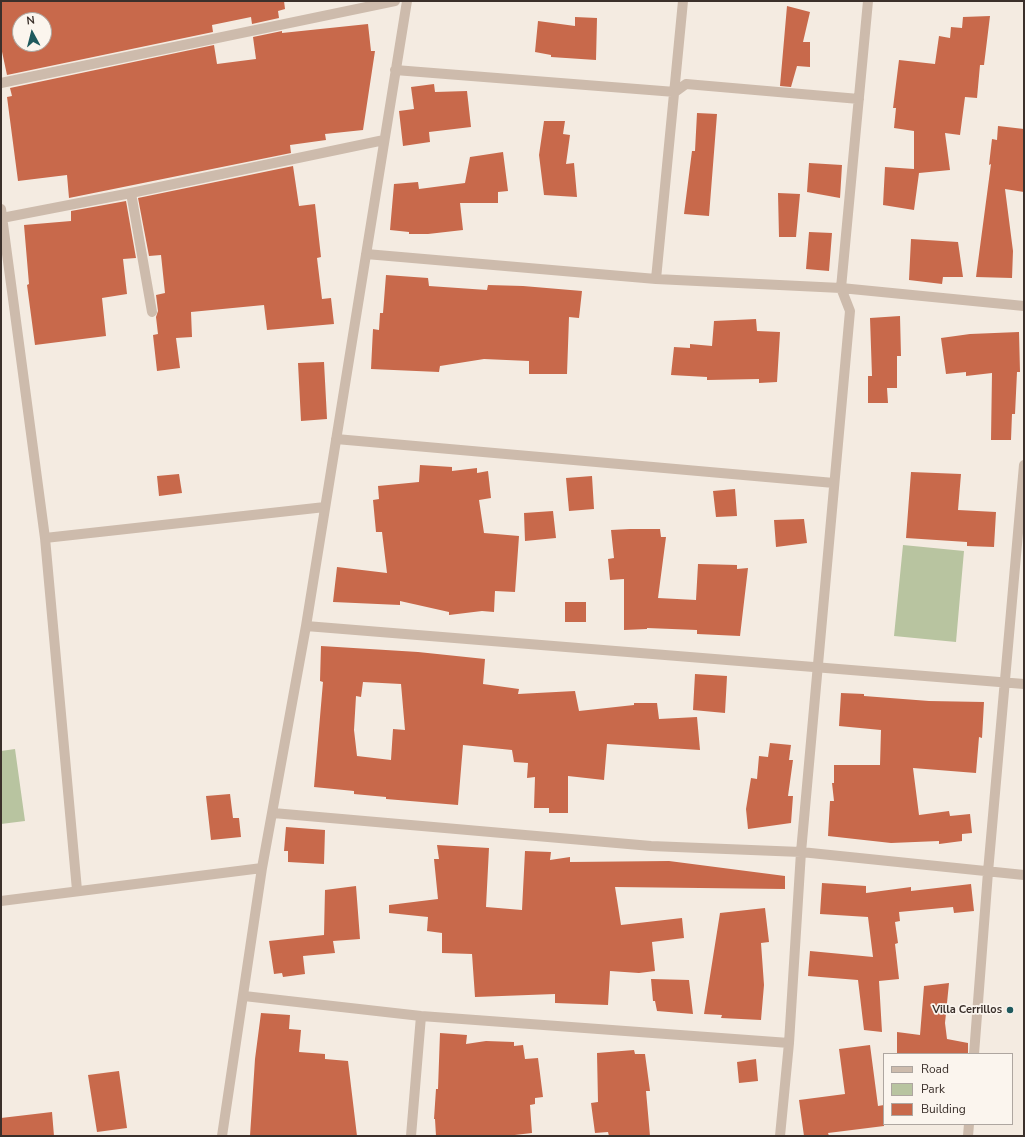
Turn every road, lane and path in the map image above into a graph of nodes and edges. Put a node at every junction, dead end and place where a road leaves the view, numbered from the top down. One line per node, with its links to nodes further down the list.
1 (395, 1): 6 (street)
2 (407, 1): 5 (street)
3 (684, 1): 7 (street)
4 (868, 1): 8 (street)
5 (395, 70): 7 (street); 9 (street)
6 (1, 83)
7 (675, 92): 8 (street); 13 (street)
8 (859, 99): 14 (street)
9 (384, 140): 10 (street); 12 (street)
10 (131, 193): 11 (street); 16 (street)
11 (2, 214): 22 (street)
12 (366, 254): 13 (street); 17 (street)
13 (656, 279): 14 (street)
14 (841, 288): 15 (street); 19 (street)
15 (1024, 306)
16 (152, 312)
17 (336, 439): 19 (street); 21 (street)
18 (1024, 465): 20 (street)
19 (834, 483): 24 (street)
20 (1022, 500): 25 (street)
21 (325, 507): 22 (street); 23 (street)
22 (45, 538): 32 (street)
23 (306, 626): 24 (street); 27 (street)
24 (819, 668): 25 (street); 28 (street)
25 (1004, 682): 26 (street); 30 (street)
26 (1024, 684)
27 (273, 812): 28 (street); 29 (street)
28 (802, 852): 30 (street); 36 (street)
29 (262, 868): 32 (street); 34 (street)
30 (988, 872): 31 (street); 37 (street)
31 (1024, 875)
32 (77, 890): 33 (street)
33 (1, 901)
34 (244, 996): 35 (street); 39 (street)
35 (421, 1016): 36 (street); 40 (street)
36 (789, 1044): 41 (street)
37 (974, 1053)
38 (969, 1125): 42 (street)
39 (222, 1136)
40 (411, 1136)
41 (780, 1136)
42 (968, 1136)

